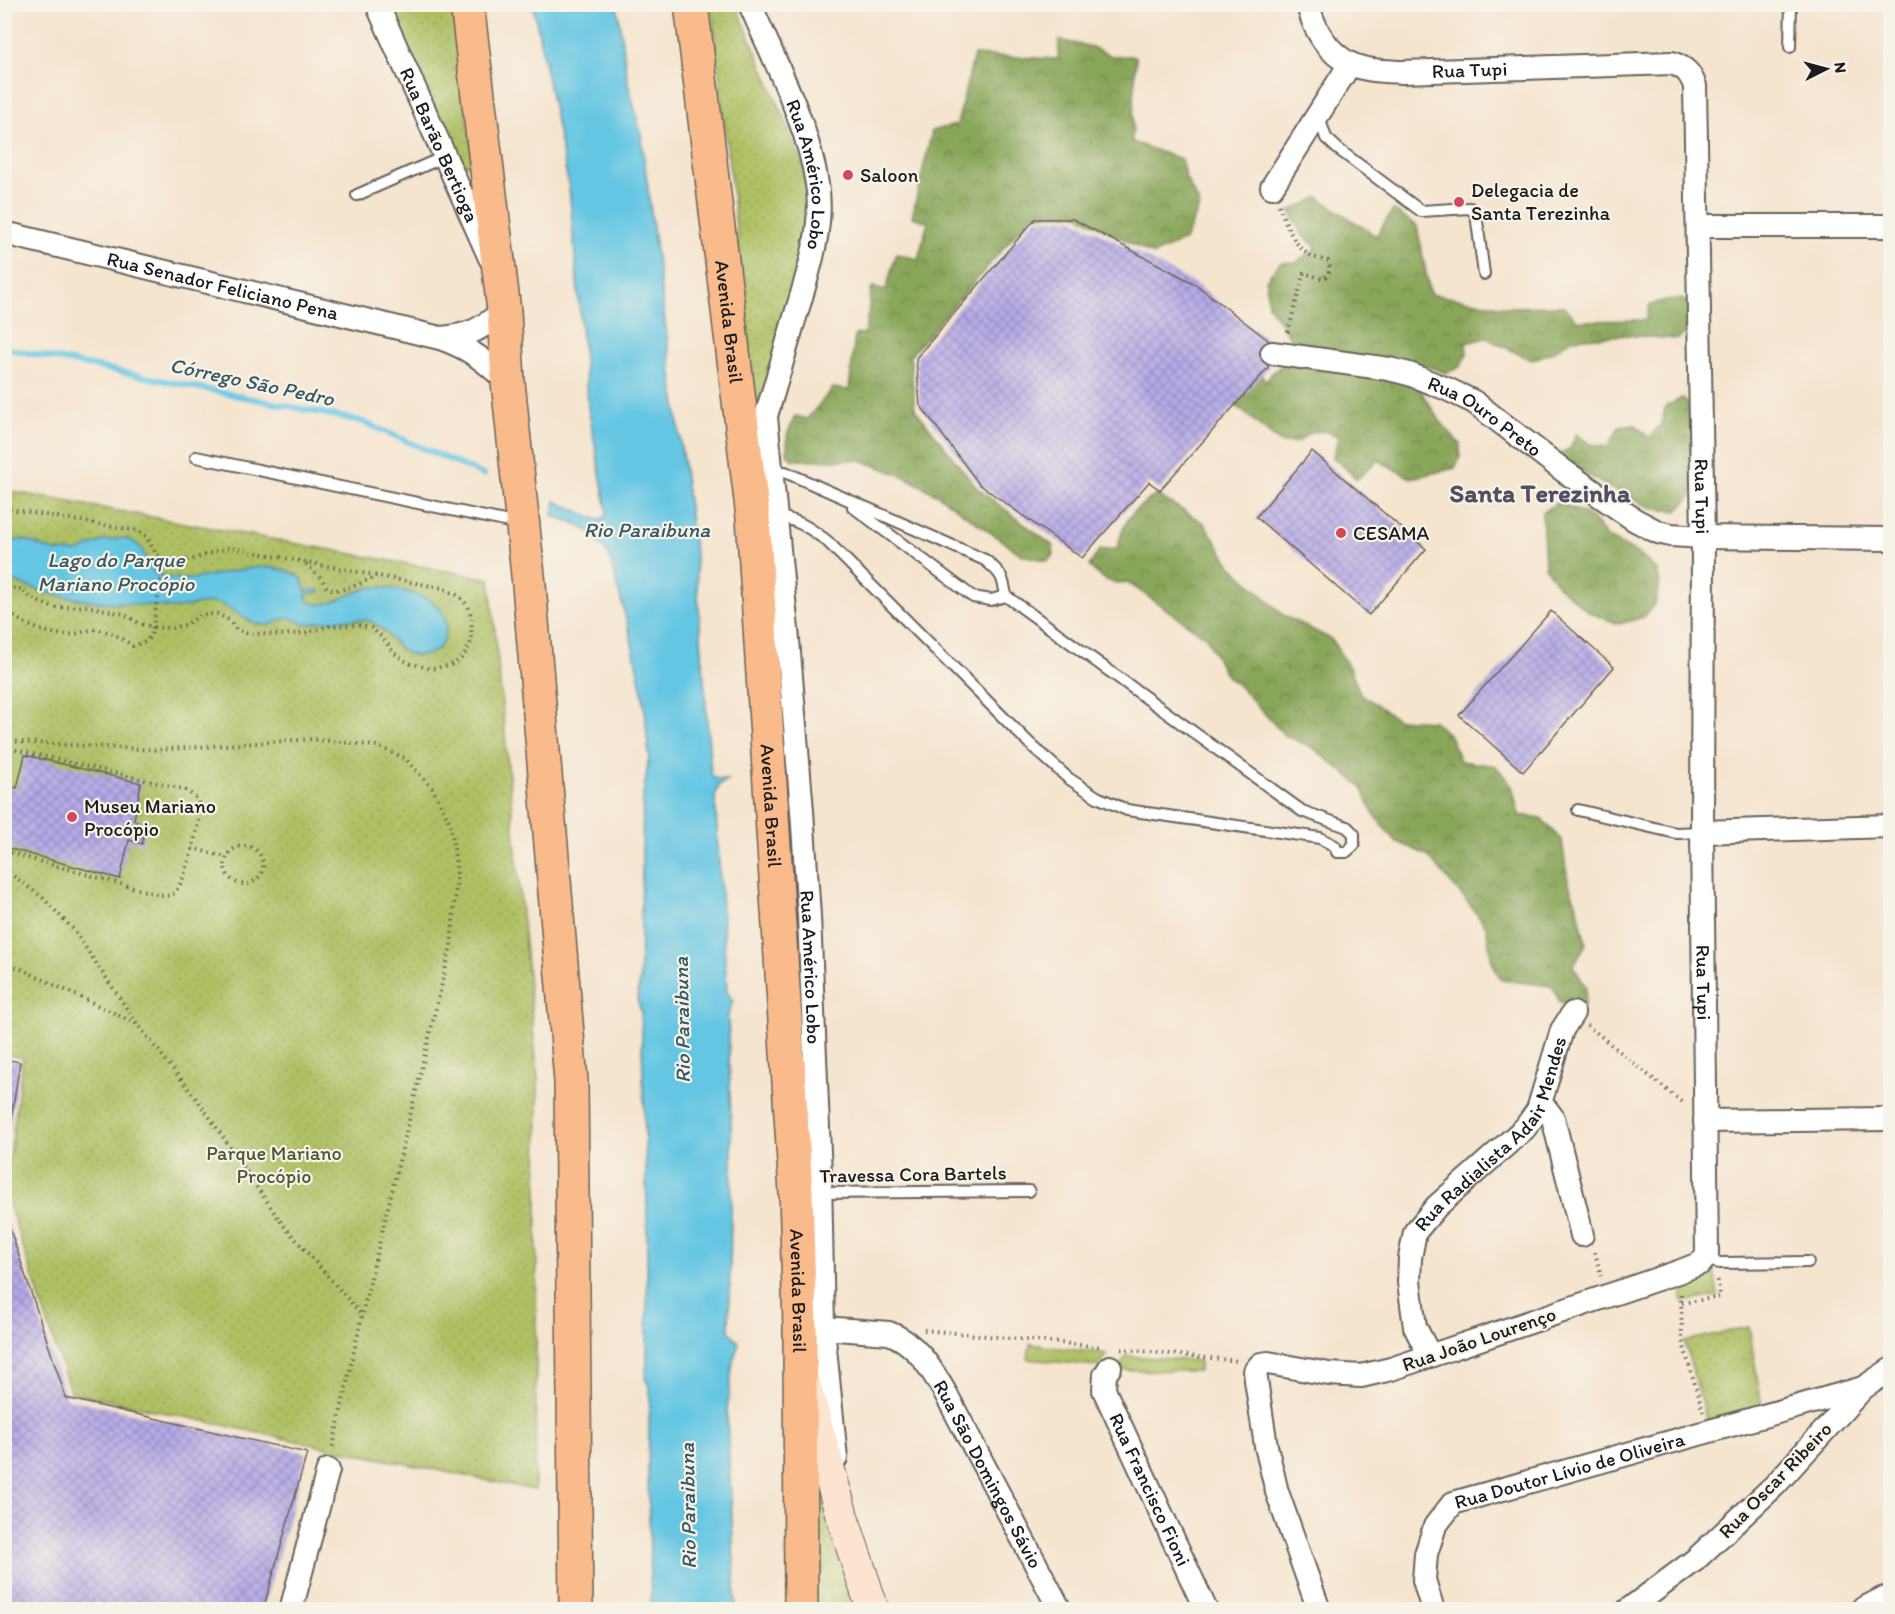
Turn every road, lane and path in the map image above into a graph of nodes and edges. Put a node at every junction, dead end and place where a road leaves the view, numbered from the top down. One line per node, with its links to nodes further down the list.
1 (377, 4): 10 (street, Rua Barão Bertioga)
2 (467, 4): 17 (highway)
3 (691, 4): 22 (highway, Avenida Brasil)
4 (750, 4): 22 (street, Rua Américo Lobo)
5 (1308, 4): 8 (street)
6 (1791, 4): 7 (lane)
7 (1790, 47)
8 (1350, 64): 9 (street); 13 (street, Rua Tupi)
9 (1318, 116): 11 (street); 16 (lane)
10 (446, 156): 12 (lane); 17 (street, Rua Barão Bertioga)
11 (1272, 187): 19 (path)
12 (357, 195)
13 (1698, 226): 14 (street); 27 (street, Rua Tupi)
14 (1890, 226)
15 (4, 233): 18 (street, Rua Senador Feliciano Pena)
16 (1484, 274)
17 (503, 298): 18 (street, Rua Senador Feliciano Pena); 20 (highway)
18 (440, 338): 20 (street, Rua Senador Feliciano Pena)
19 (1277, 354): 27 (street, Rua Ouro Preto)
20 (508, 382): 26 (highway)
21 (195, 457): 26 (lane)
22 (756, 474): 23 (lane); 25 (highway, Avenida Brasil)
23 (838, 496): 33 (lane); 33 (lane)
24 (4, 508): 29 (path)
25 (765, 517): 33 (lane); 52 (highway, Avenida Brasil)
26 (523, 525): 74 (highway)
27 (1702, 537): 28 (street, Rua Ouro Preto); 40 (street, Rua Tupi)
28 (1890, 539)
29 (165, 558): 30 (path); 35 (path)
30 (303, 561): 31 (path); 31 (path)
31 (379, 577): 35 (path)
32 (4, 588): 35 (path)
33 (1006, 596)
34 (4, 610): 35 (path)
35 (153, 627)
36 (4, 741): 59 (path)
37 (4, 747): 41 (path)
38 (1578, 810): 40 (lane)
39 (1890, 826): 40 (street)
40 (1702, 832): 50 (street, Rua Tupi)
41 (192, 848): 42 (path); 43 (path)
42 (4, 852)
43 (226, 857): 43 (path)
44 (4, 869): 47 (path)
45 (4, 963): 47 (path)
46 (1573, 1013): 48 (street, Rua Radialista Adair Mendes); 50 (path)
47 (138, 1025): 59 (path)
48 (1538, 1110): 53 (street); 63 (street, Rua Radialista Adair Mendes)
49 (1890, 1119): 50 (street)
50 (1705, 1121): 55 (street, Rua Tupi)
51 (1029, 1191): 52 (lane, Travessa Cora Bartels)
52 (808, 1193): 60 (highway, Avenida Brasil)
53 (1582, 1235): 57 (path)
54 (1808, 1262): 55 (lane)
55 (1707, 1264): 57 (street, Rua João Lourenço); 58 (path)
56 (1679, 1284): 58 (path)
57 (1606, 1296): 63 (street, Rua João Lourenço)
58 (1682, 1303): 69 (path)
59 (362, 1315): 70 (path)
60 (812, 1328): 61 (street); 66 (highway, Avenida Brasil); 71 (street)
61 (912, 1336): 62 (path); 77 (street, Rua São Domingos Sávio)
62 (1111, 1355): 64 (path); 78 (street, Rua Francisco Fioni)
63 (1430, 1356): 64 (street, Rua João Lourenço)
64 (1252, 1366): 79 (street)
65 (1890, 1370): 67 (street)
66 (800, 1372): 71 (main road); 75 (highway, Avenida Brasil)
67 (1863, 1388): 68 (street, Rua Oscar Ribeiro); 81 (street, Rua Oscar Ribeiro)
68 (1796, 1407): 69 (street, Rua Doutor Lívio de Oliveira)
69 (1709, 1432): 80 (street, Rua Doutor Lívio de Oliveira)
70 (328, 1470): 73 (street)
71 (842, 1516): 76 (main road)
72 (1885, 1598): 82 (street)
73 (291, 1610)
74 (576, 1610)
75 (801, 1610)
76 (873, 1610)
77 (1060, 1610)
78 (1206, 1610)
79 (1319, 1610)
80 (1433, 1610)
81 (1628, 1610)
82 (1861, 1610)

